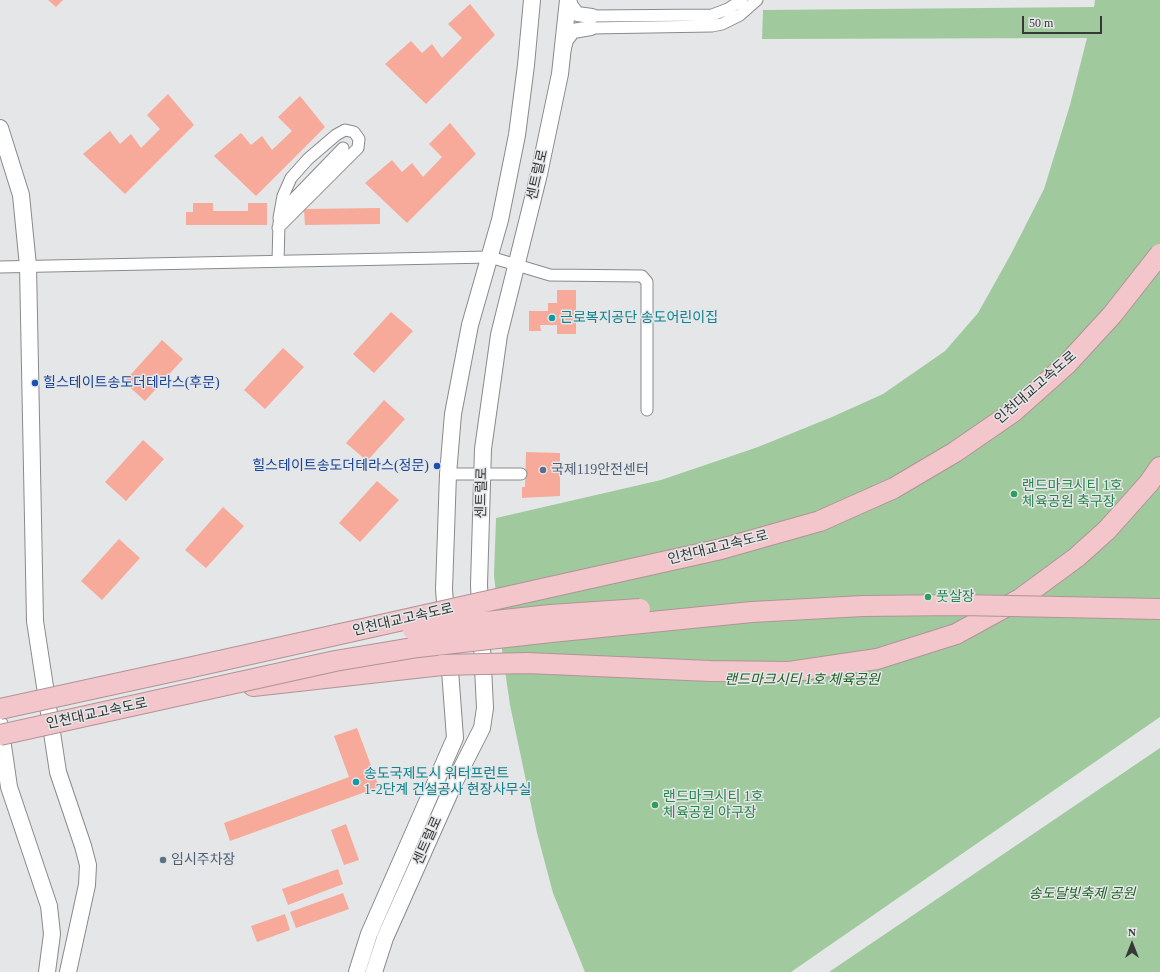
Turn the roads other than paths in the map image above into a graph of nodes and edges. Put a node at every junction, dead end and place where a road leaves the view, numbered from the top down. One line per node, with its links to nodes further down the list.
1 (532, 0): 11 (main road, 센트럴로)
2 (568, 0): 5 (street); 6 (main road, 센트럴로)
3 (742, 0): 5 (street)
4 (757, 0): 5 (street)
5 (591, 22): 6 (street)
6 (563, 50): 13 (main road, 센트럴로)
7 (0, 128): 15 (main road)
8 (343, 148): 9 (street)
9 (279, 223): 9 (street); 12 (street)
10 (1160, 254): 23 (highway, 인천대교고속도로, bridge)
11 (490, 257): 12 (street); 13 (street); 18 (main road, 센트럴로)
12 (278, 261): 15 (street)
13 (517, 265): 16 (street); 19 (main road, 센트럴로)
14 (0, 266): 15 (street)
15 (28, 266): 29 (main road)
16 (647, 410)
17 (1160, 467): 24 (highway, 인천대교고속도로, bridge)
18 (448, 474): 19 (street); 30 (main road, 센트럴로)
19 (482, 474): 20 (street); 31 (main road, 센트럴로)
20 (521, 474)
21 (1160, 598): 23 (highway, 인천대교고속도로, bridge)
22 (1160, 609): 24 (highway, 인천대교고속도로, bridge)
23 (188, 668): 25 (highway, 인천대교고속도로, bridge)
24 (193, 693): 27 (highway, 인천대교고속도로, bridge)
25 (0, 709)
26 (0, 725): 28 (main road)
27 (0, 735)
28 (47, 972)
29 (68, 972)
30 (357, 972)
31 (374, 972)

